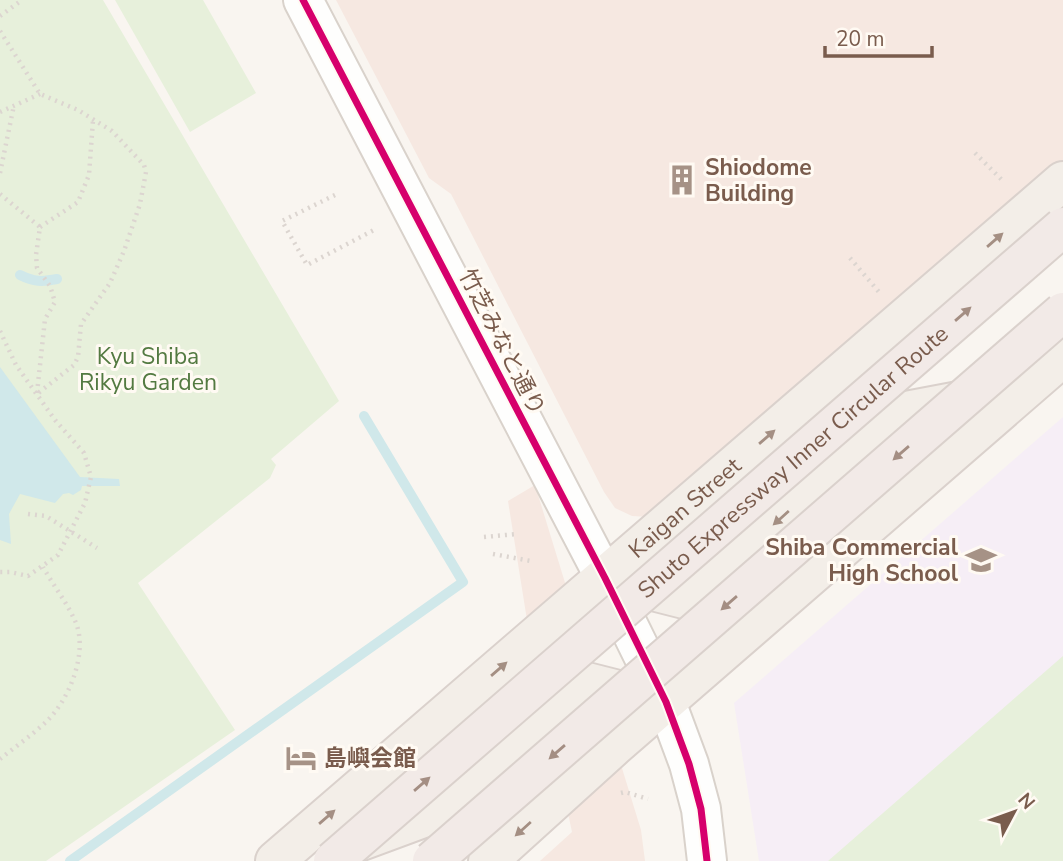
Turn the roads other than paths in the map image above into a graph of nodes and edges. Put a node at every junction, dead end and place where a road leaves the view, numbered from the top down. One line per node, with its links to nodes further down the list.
1 (303, 0): 7 (street, 竹芝みなと通り)
2 (1063, 181): 7 (main road, Kaigan Street, one-way to 2)
3 (1063, 227): 11 (highway, Shuto Expressway Inner Circular Route, one-way to 3, bridge)
4 (1063, 312): 12 (highway, one-way to 12, bridge)
5 (1063, 357): 6 (main road)
6 (1028, 388): 7 (main road, one-way to 7); 8 (main road)
7 (605, 578): 8 (street, 竹芝みなと通り); 9 (main road, Kaigan Street, one-way to 7)
8 (666, 702): 10 (main road); 13 (main road, one-way to 13); 14 (street, 竹芝みなと通り)
9 (275, 861)
10 (304, 861)
11 (333, 861)
12 (432, 861)
13 (488, 861)
14 (706, 861)

